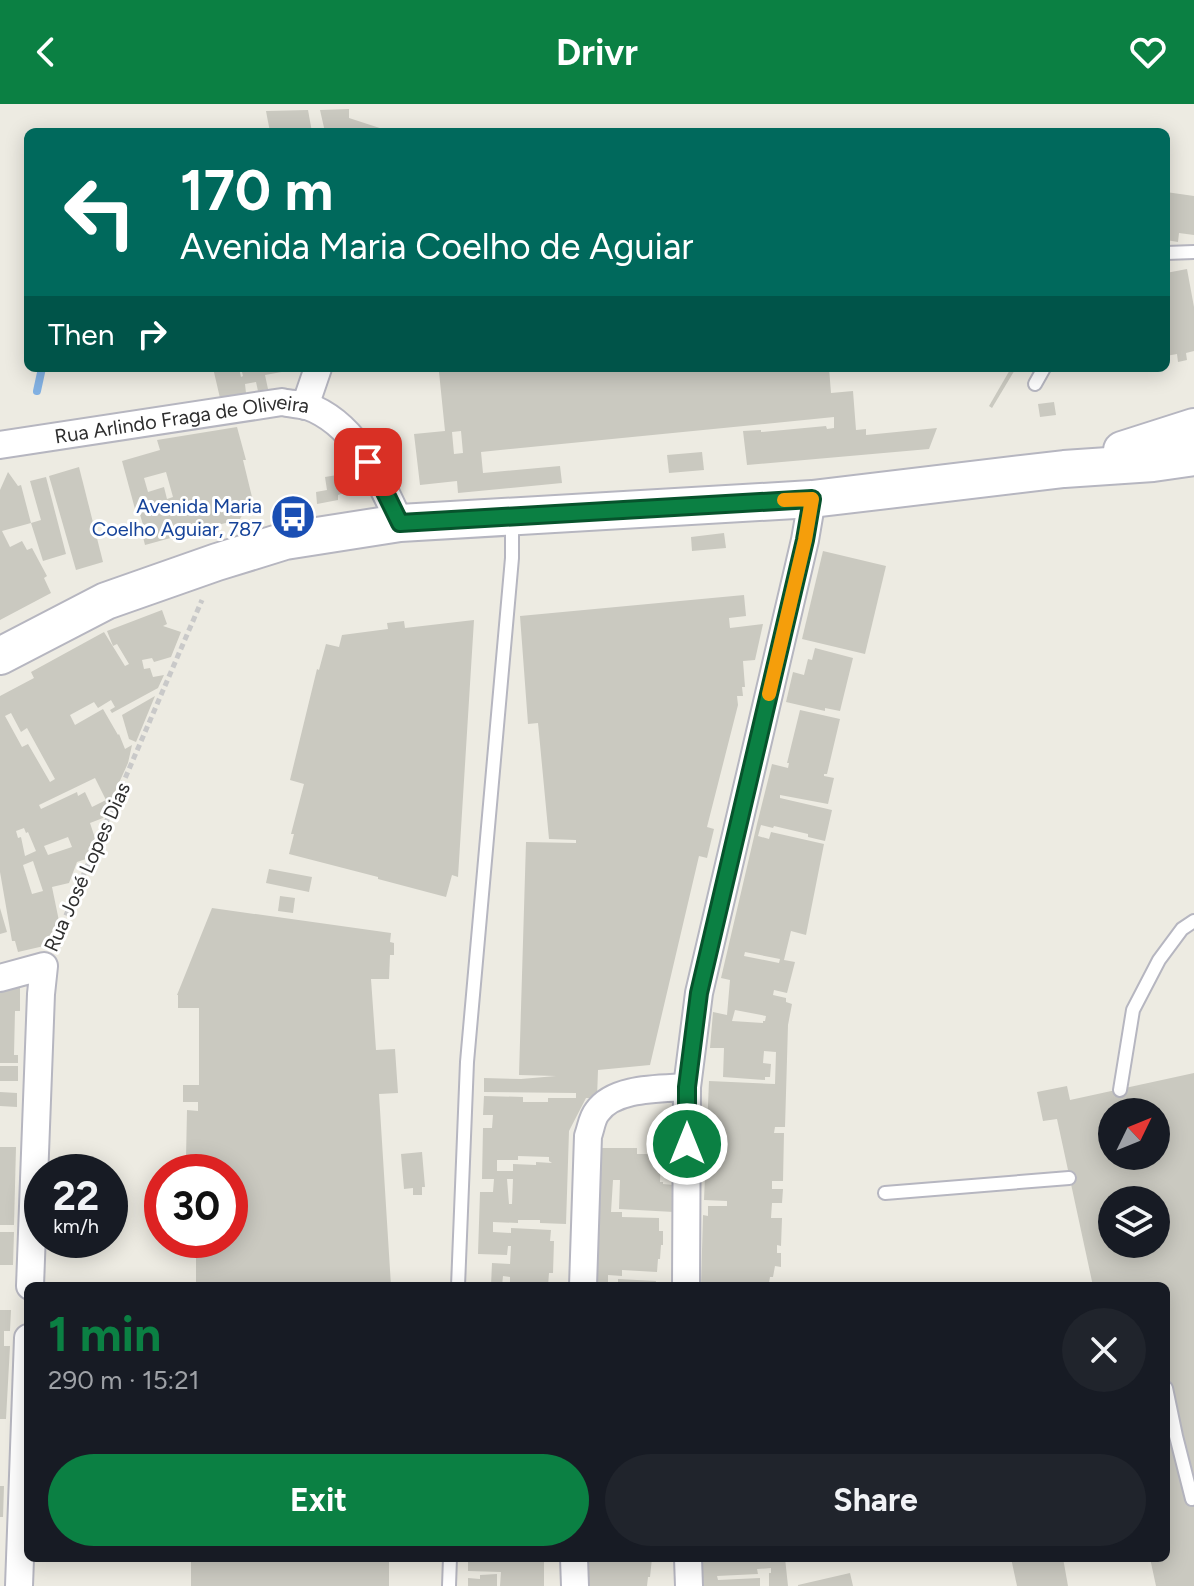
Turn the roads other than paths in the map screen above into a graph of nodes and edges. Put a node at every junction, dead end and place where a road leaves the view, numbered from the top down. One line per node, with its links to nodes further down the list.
1 (1194, 252): 2 (lane)
2 (1170, 253)
3 (317, 372): 6 (street)
4 (1042, 372): 5 (lane)
5 (1035, 384)
6 (305, 406): 8 (street, Rua Arlindo Fraga de Oliveira); 13 (street, Rua Arlindo Fraga de Oliveira)
7 (1194, 427): 10 (main road)
8 (0, 445)
9 (1194, 457): 10 (main road)
10 (1064, 469): 11 (main road)
11 (812, 499): 12 (main road); 17 (street)
12 (512, 515): 13 (main road); 22 (lane)
13 (400, 523): 14 (main road)
14 (0, 656)
15 (1194, 921): 18 (lane)
16 (0, 978): 21 (street, Rua José Lopes Dias)
17 (687, 1087): 23 (street); 24 (street)
18 (1120, 1090)
19 (1069, 1178): 20 (lane)
20 (885, 1193)
21 (30, 1282)
22 (458, 1282)
23 (583, 1282)
24 (686, 1282)
25 (1170, 1407): 27 (lane)
26 (24, 1448): 31 (street)
27 (1192, 1499)
28 (450, 1562): 32 (lane)
29 (574, 1562): 33 (street)
30 (688, 1562): 34 (street)
31 (19, 1586)
32 (449, 1586)
33 (575, 1586)
34 (689, 1586)

